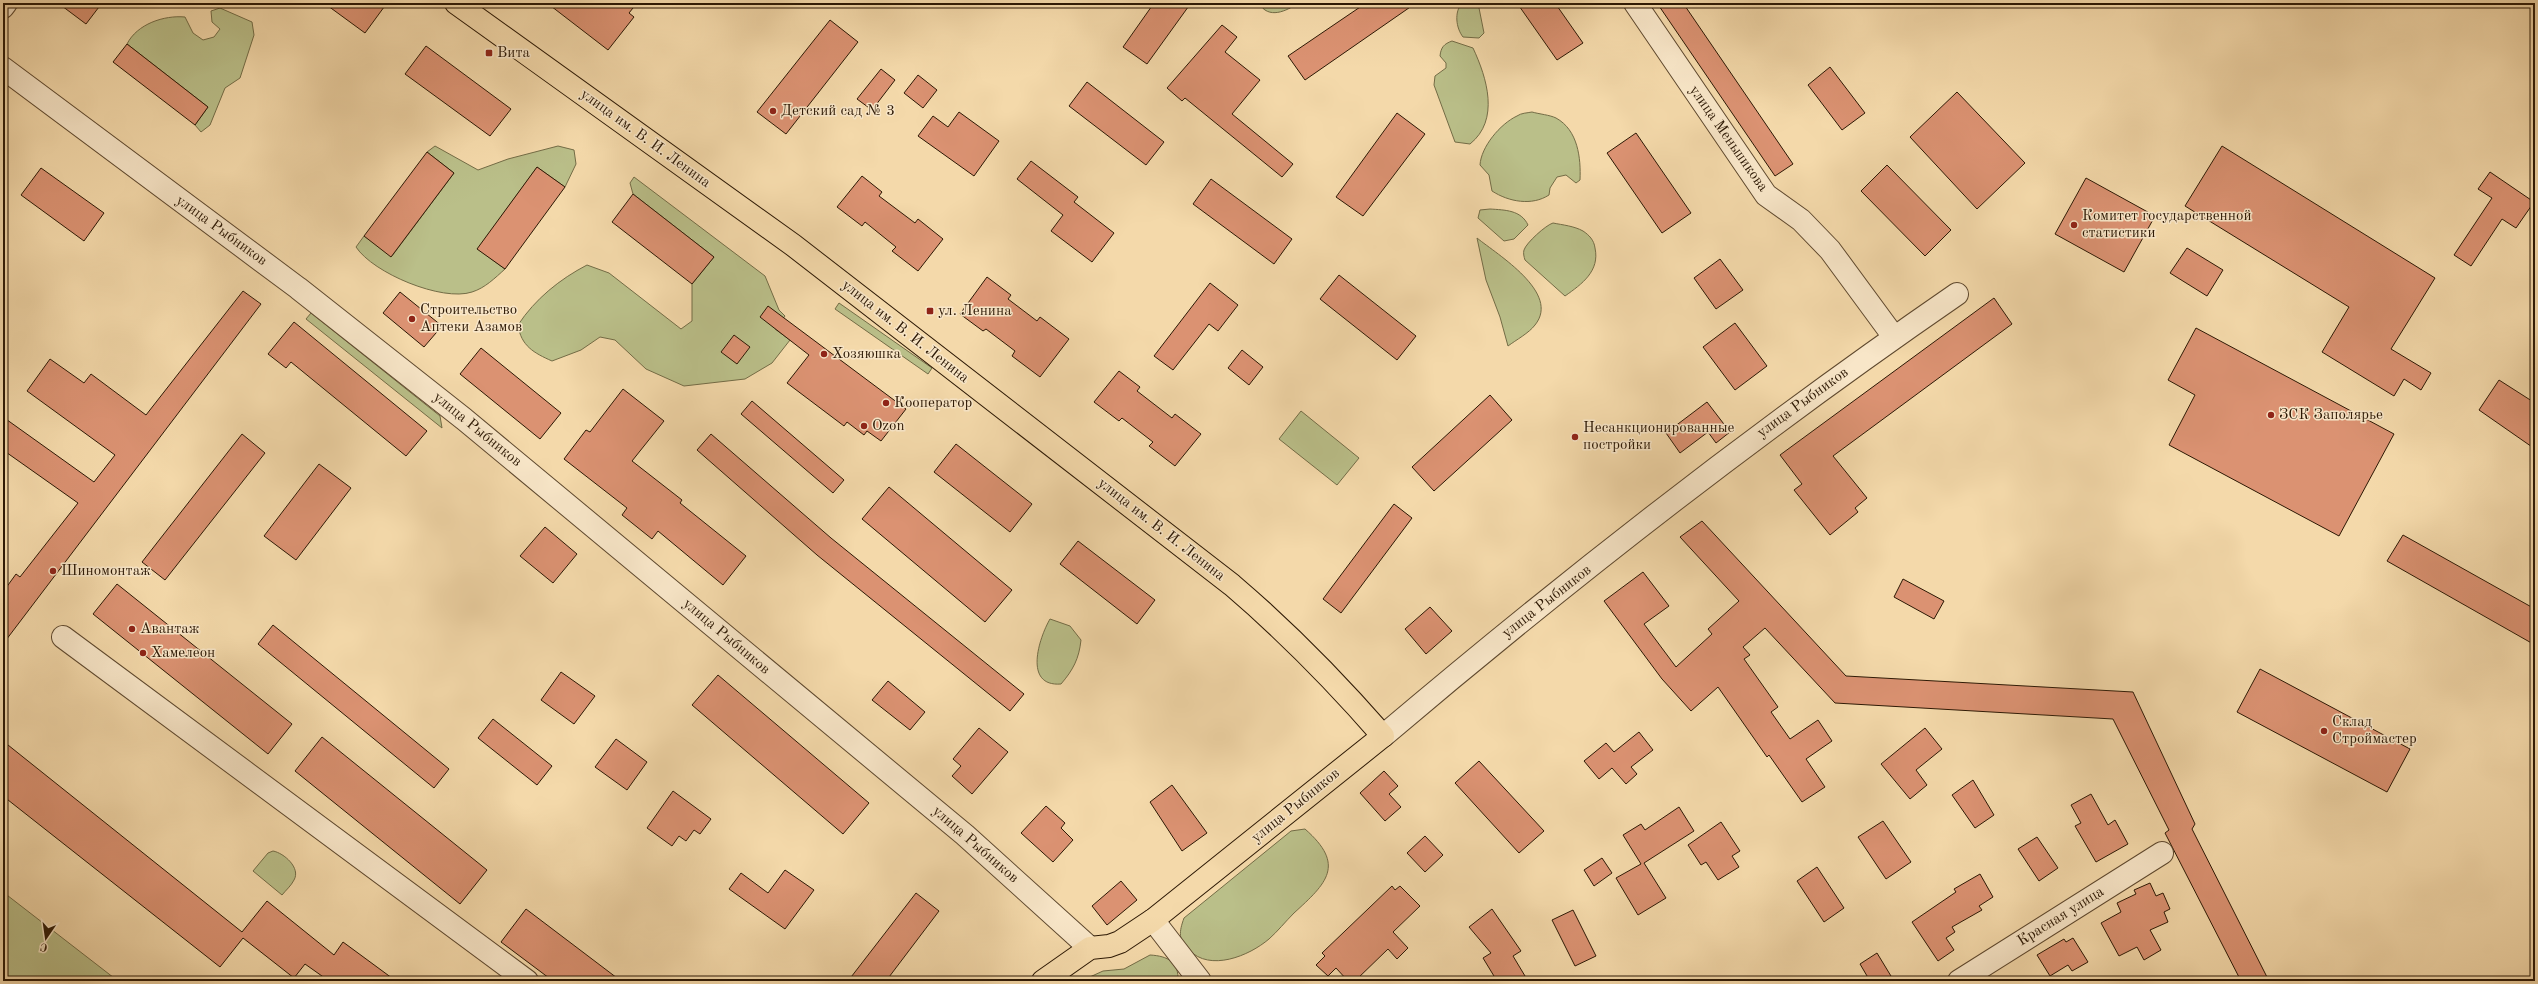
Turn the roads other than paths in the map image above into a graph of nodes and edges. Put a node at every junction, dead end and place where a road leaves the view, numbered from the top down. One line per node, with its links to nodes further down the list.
1 (6, 3): 4 (street)
2 (456, 3): 9 (main road, улица им. В. И. Ленина)
3 (1635, 3): 7 (street, улица Меньшикова)
4 (3, 7)
5 (3, 68): 12 (street, улица Рыбников)
6 (1957, 294): 7 (street, улица Рыбников)
7 (1894, 337): 9 (street, улица Рыбников)
8 (63, 636): 13 (street)
9 (1383, 736): 11 (main road, улица Рыбников)
10 (2162, 853): 16 (street, Красная улица)
11 (1153, 920): 12 (main road, улица Рыбников); 15 (street)
12 (1090, 948): 14 (main road)
13 (527, 981)
14 (1043, 981)
15 (1200, 981)
16 (1959, 981)

